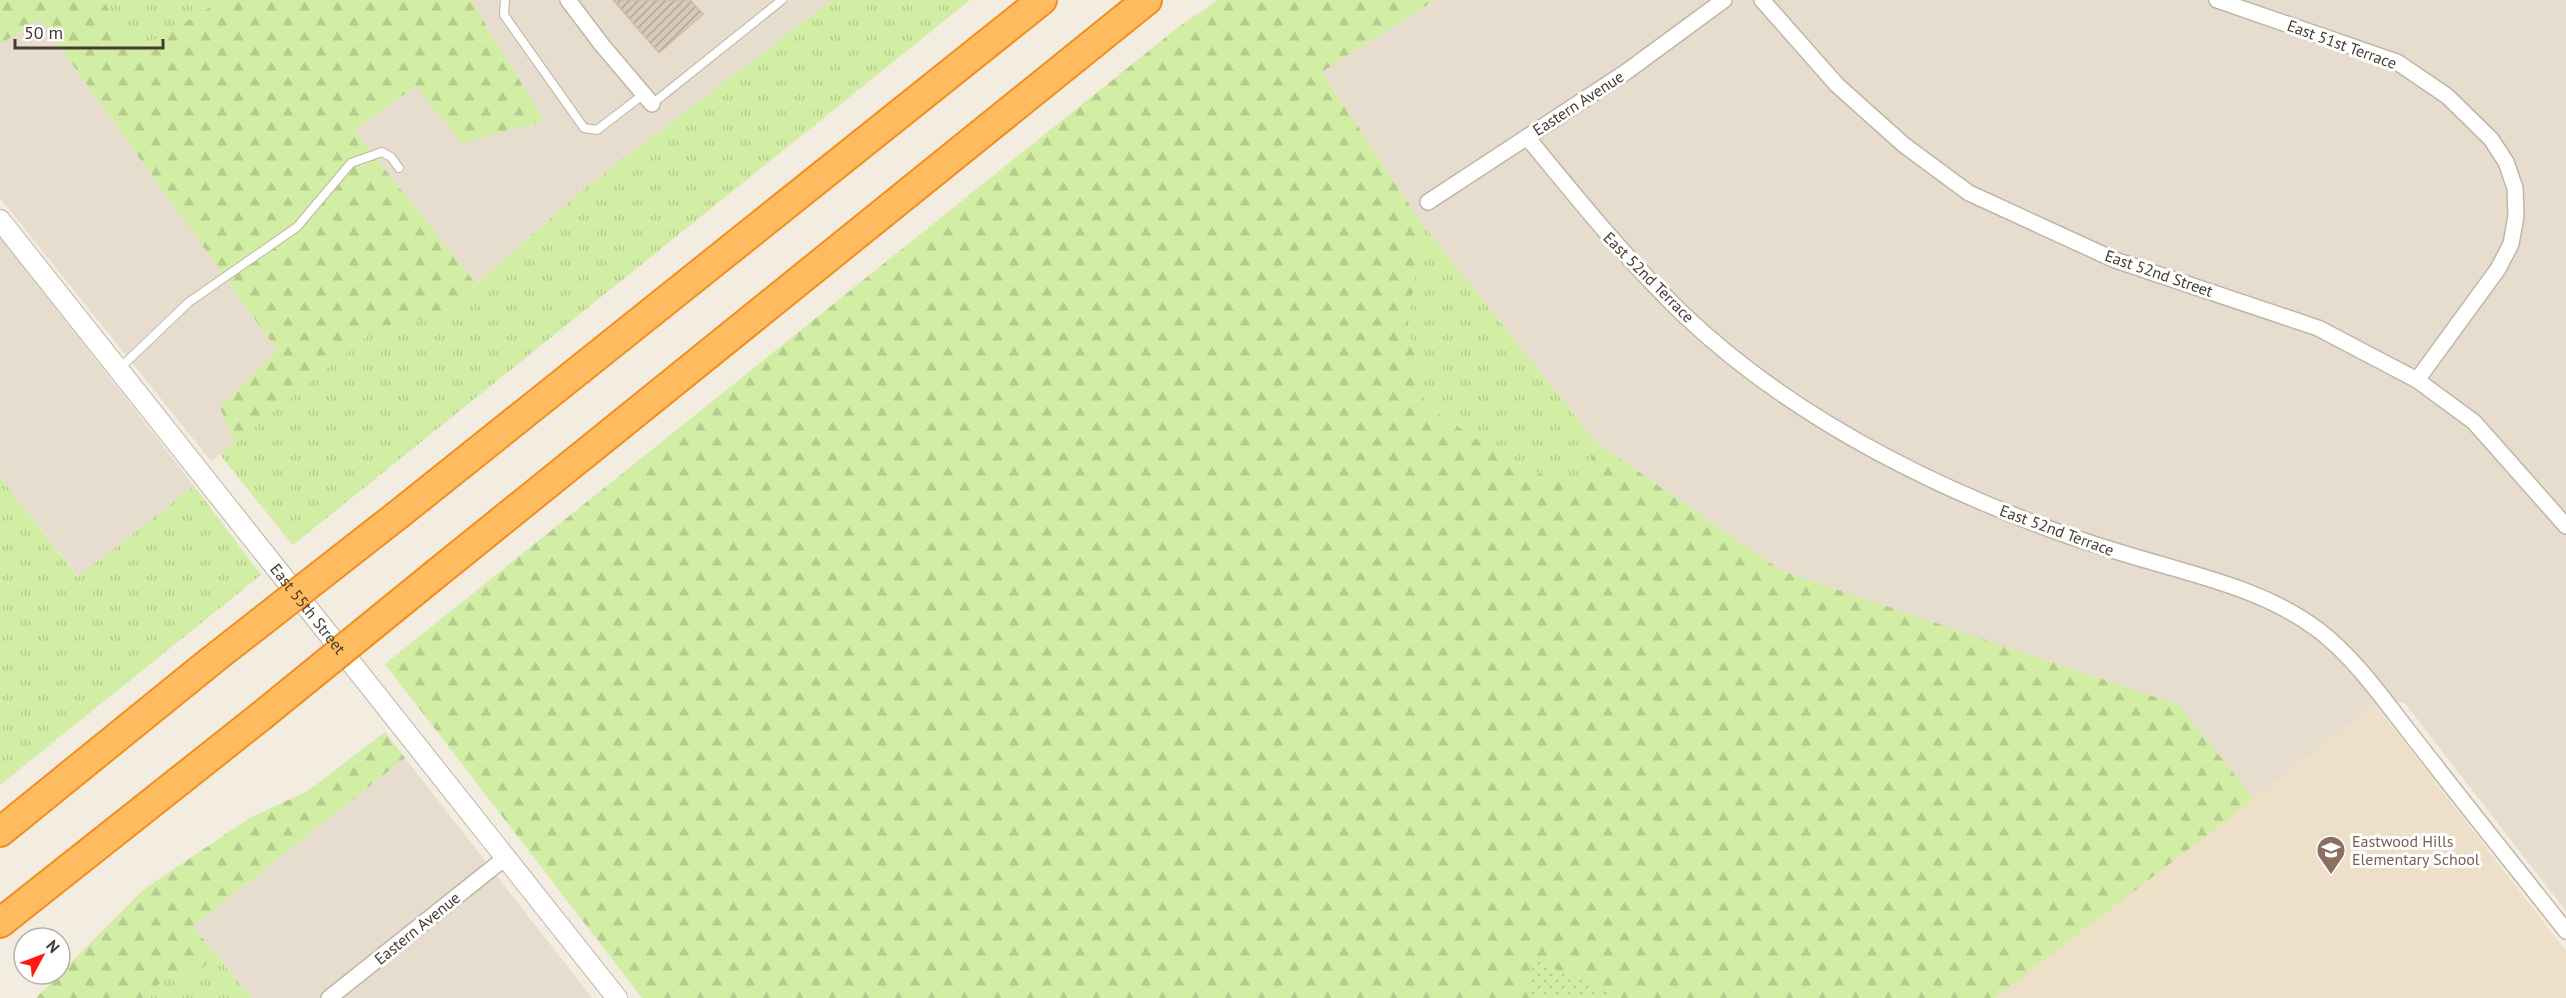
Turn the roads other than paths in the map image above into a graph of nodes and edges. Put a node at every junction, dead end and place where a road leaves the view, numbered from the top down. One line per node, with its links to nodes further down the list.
1 (506, 0): 9 (lane)
2 (568, 0): 9 (street)
3 (782, 0): 9 (lane)
4 (1042, 0): 17 (highway, bridge)
5 (1147, 0): 19 (highway, bridge)
6 (1724, 0): 10 (street, Eastern Avenue)
7 (1762, 0): 15 (street, East 52nd Street)
8 (2217, 0): 15 (street, East 51st Terrace)
9 (648, 99)
10 (1527, 136): 12 (street, Eastern Avenue); 20 (street, East 52nd Terrace)
11 (399, 168): 14 (lane)
12 (1428, 202)
13 (0, 220): 14 (street, East 55th Street)
14 (118, 370): 18 (street, East 55th Street)
15 (2417, 380): 16 (street, East 52nd Street)
16 (2566, 526)
17 (0, 832)
18 (505, 858): 21 (street, Eastern Avenue); 22 (street, East 55th Street)
19 (0, 923)
20 (2566, 931)
21 (329, 998)
22 (616, 998)

